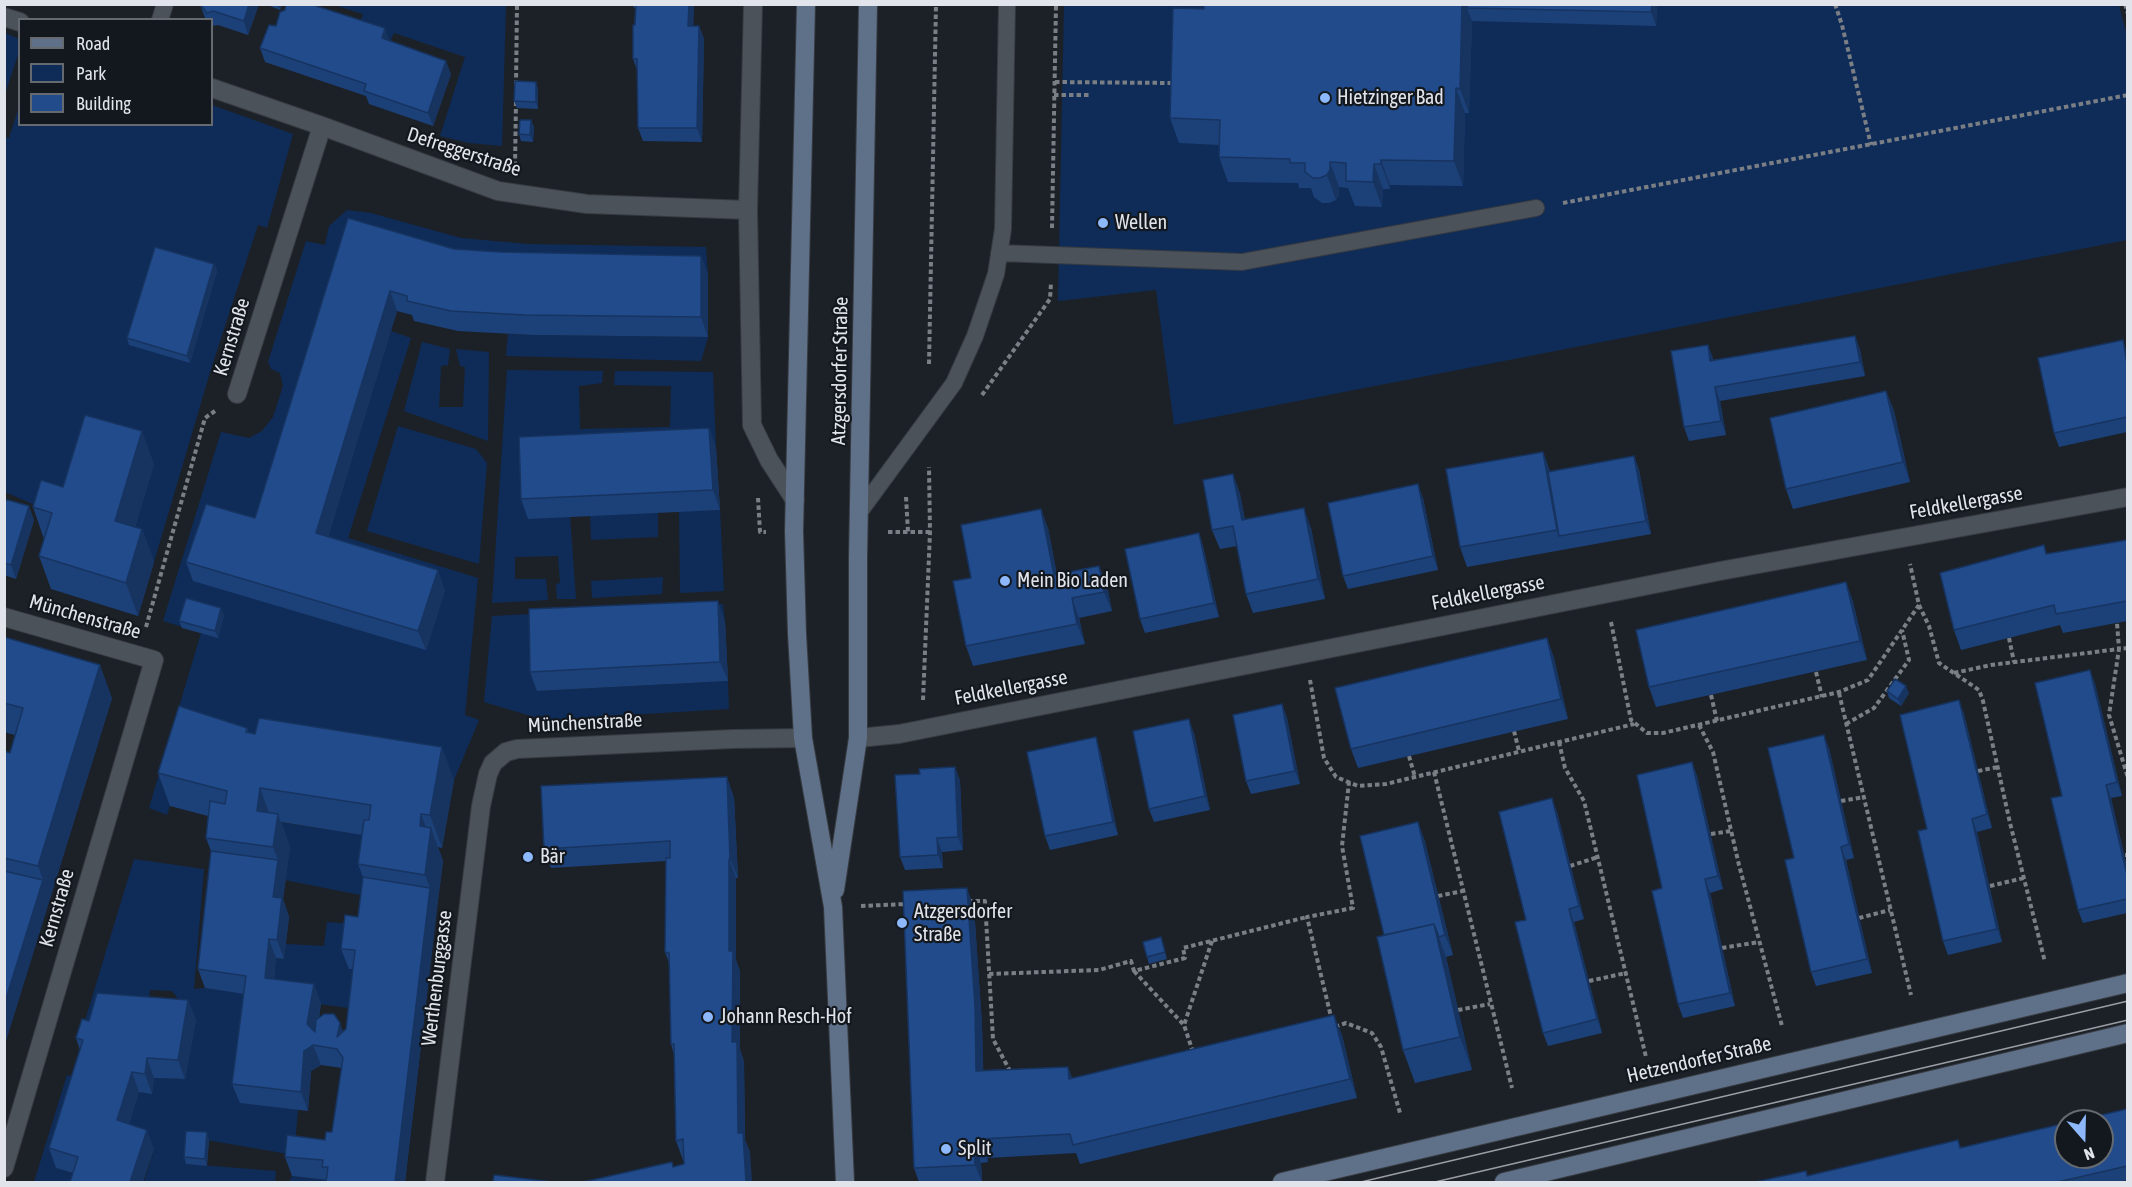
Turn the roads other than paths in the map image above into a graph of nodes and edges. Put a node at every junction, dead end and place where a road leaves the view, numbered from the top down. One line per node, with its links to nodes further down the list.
1 (753, 4): 8 (street)
2 (806, 4): 12 (main road, Atzgersdorfer Straße)
3 (868, 4): 13 (main road, Atzgersdorfer Straße)
4 (1007, 4): 9 (lane)
5 (213, 88): 6 (street, Defreggerstraße)
6 (322, 126): 8 (street, Defreggerstraße); 10 (street, Kernstraße)
7 (1536, 208): 9 (lane)
8 (748, 210): 12 (street)
9 (999, 253): 13 (lane)
10 (237, 394)
11 (2127, 496): 17 (street, Feldkellergasse)
12 (795, 500): 16 (main road, Atzgersdorfer Straße)
13 (861, 510): 17 (main road, Atzgersdorfer Straße)
14 (4, 617): 15 (street, Münchenstraße)
15 (154, 660): 22 (street, Kernstraße)
16 (803, 738): 18 (street, Münchenstraße); 19 (main road, Atzgersdorfer Straße)
17 (858, 738): 19 (main road, Atzgersdorfer Straße)
18 (486, 780): 23 (street, Werthenburggasse)
19 (833, 907): 24 (main road, Atzgersdorfer Straße)
20 (2127, 983): 25 (main road, Hetzendorfer Straße)
21 (2127, 1033): 26 (main road)
22 (4, 1168)
23 (435, 1182)
24 (845, 1182)
25 (1282, 1182)
26 (1504, 1182)

